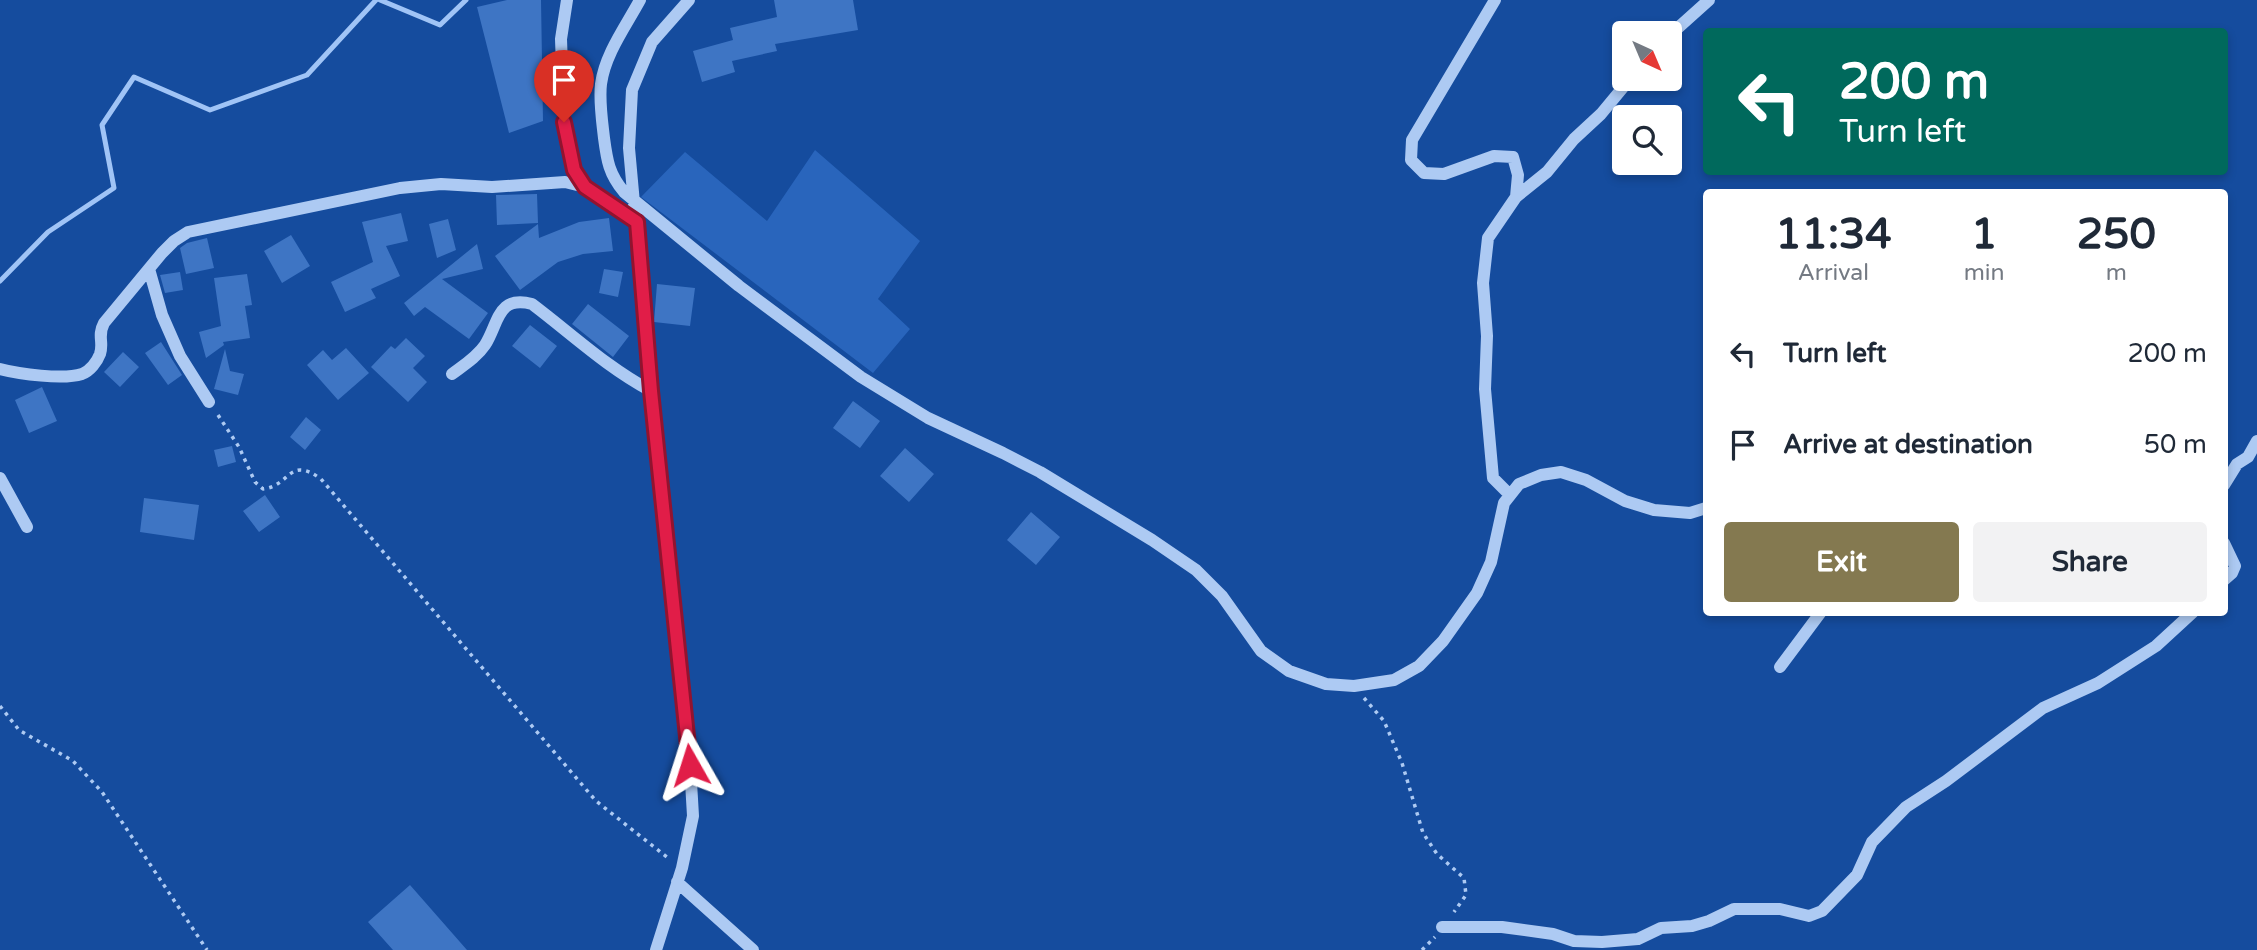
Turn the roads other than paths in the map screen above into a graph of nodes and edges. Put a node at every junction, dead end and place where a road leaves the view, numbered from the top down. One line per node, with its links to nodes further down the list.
1 (568, 0): 8 (street)
2 (639, 0): 10 (street)
3 (689, 0): 10 (street)
4 (1495, 0): 9 (street)
5 (1709, 0): 6 (street)
6 (1682, 24)
7 (1620, 91): 9 (street)
8 (585, 187): 11 (street); 12 (street)
9 (1516, 197): 20 (street)
10 (636, 204): 11 (street); 20 (street)
11 (637, 222): 15 (street)
12 (149, 269): 13 (street); 16 (street)
13 (0, 369)
14 (452, 374): 15 (street)
15 (651, 391): 28 (street)
16 (209, 402)
17 (2257, 441): 19 (street)
18 (0, 478): 22 (street)
19 (2228, 479)
20 (1510, 495): 21 (street)
21 (1703, 510)
22 (27, 527)
23 (2228, 551): 24 (street)
24 (2228, 576)
25 (1818, 616): 27 (street)
26 (2189, 616): 29 (street)
27 (1780, 667)
28 (677, 882): 30 (street); 31 (street)
29 (1443, 927)
30 (656, 950)
31 (753, 950)

